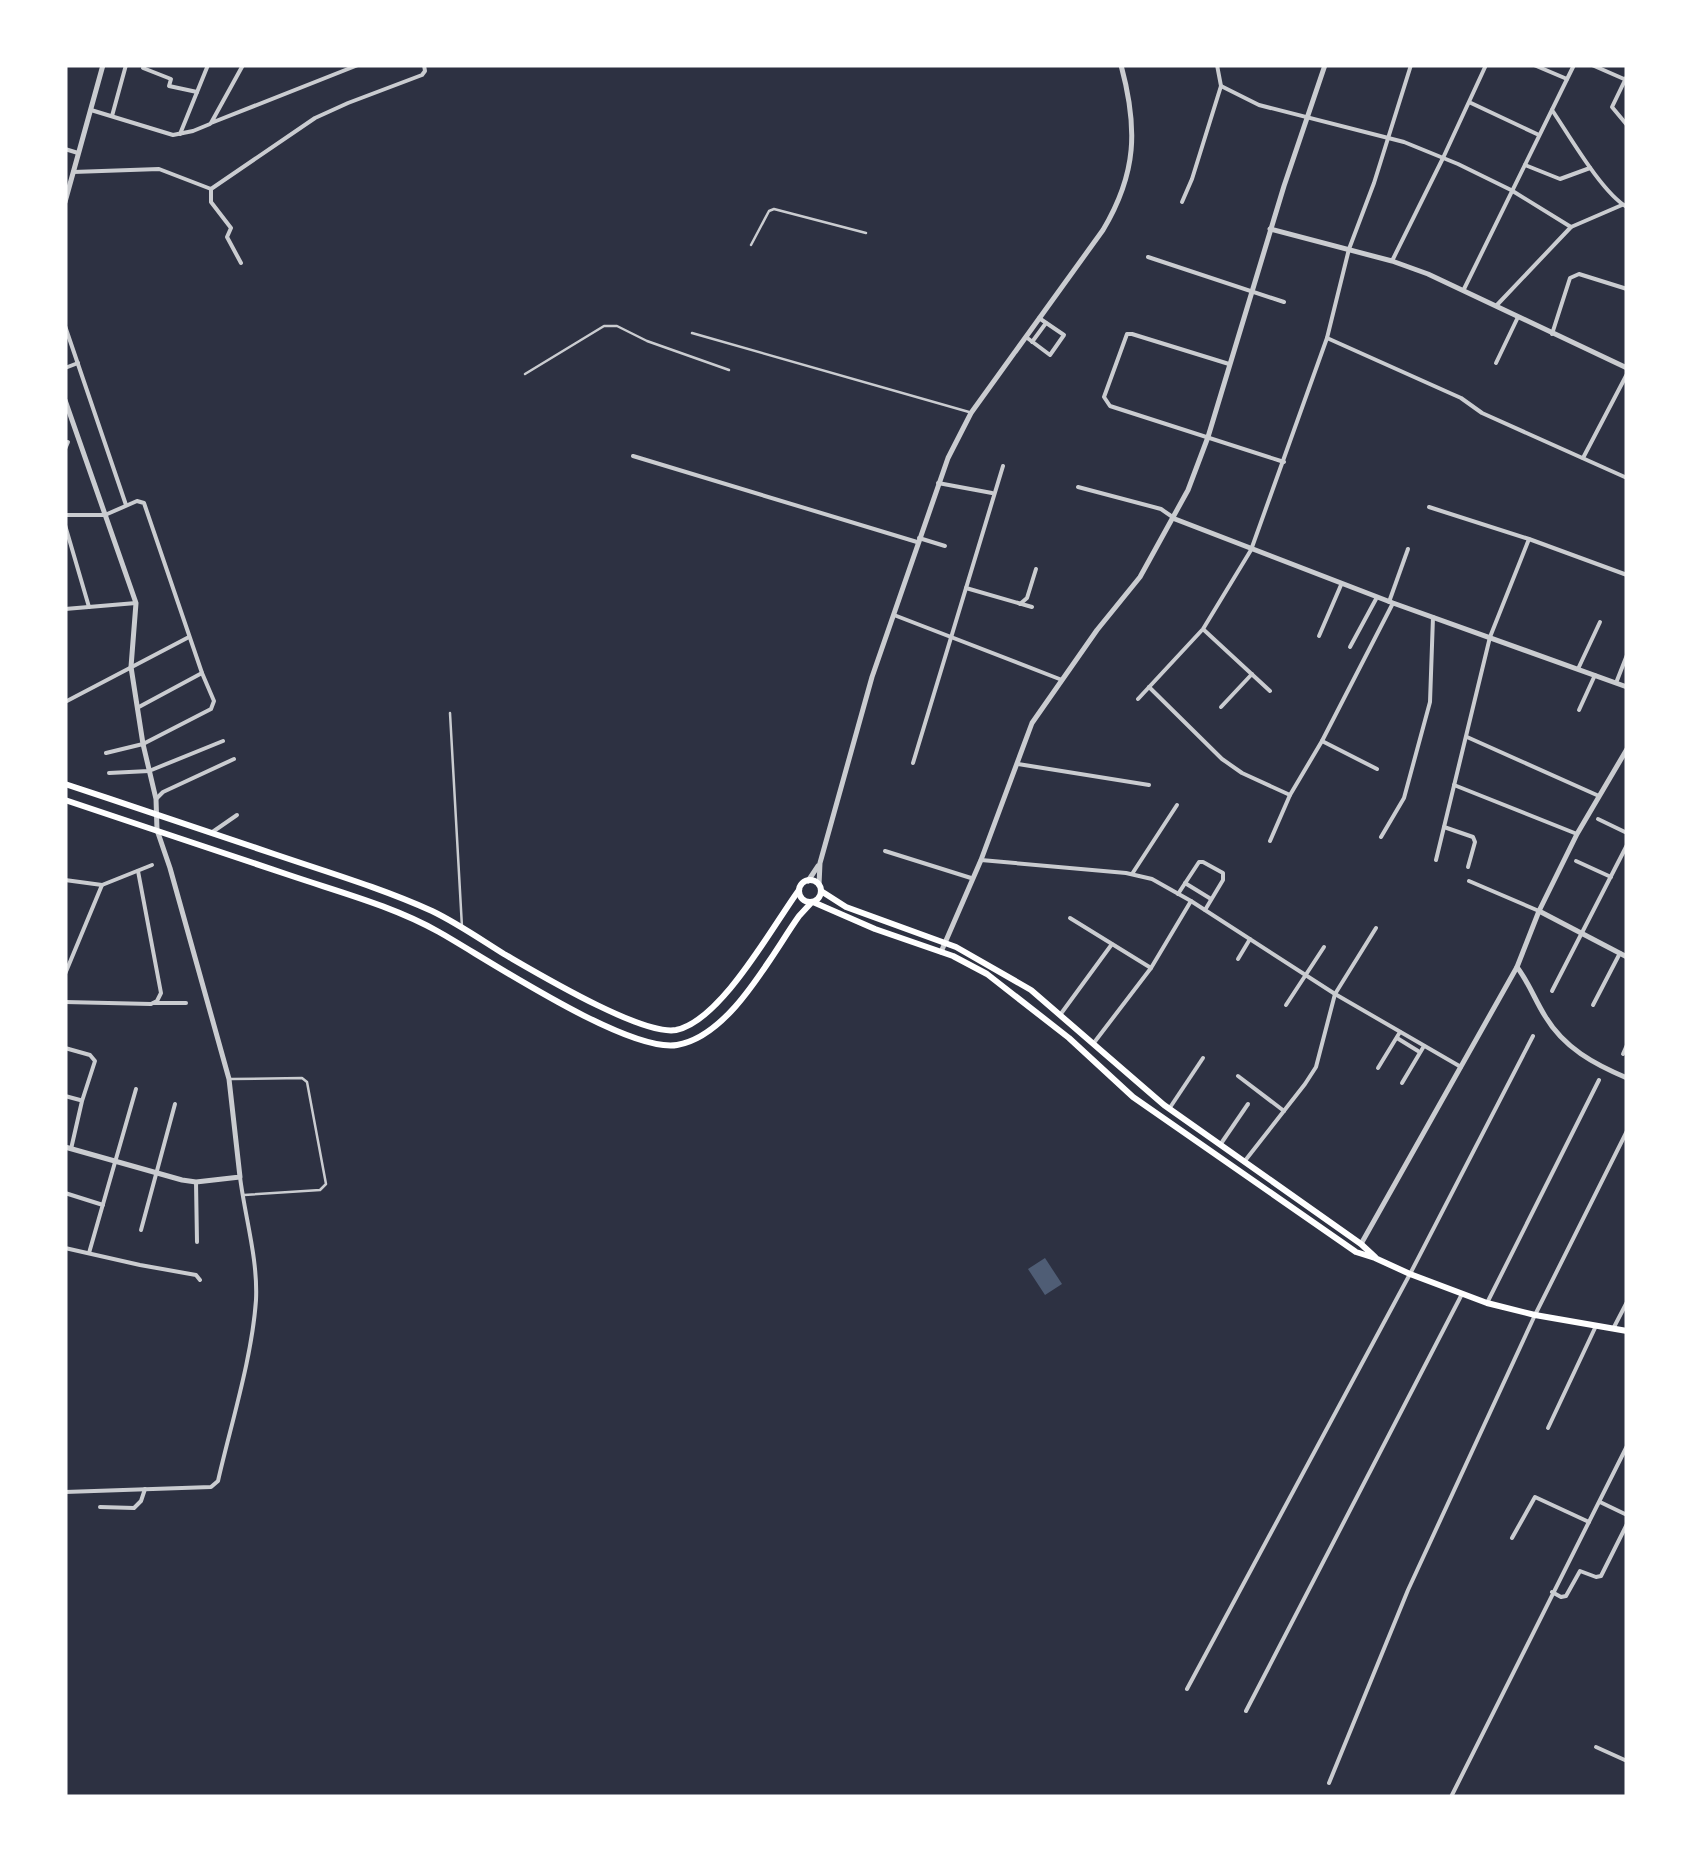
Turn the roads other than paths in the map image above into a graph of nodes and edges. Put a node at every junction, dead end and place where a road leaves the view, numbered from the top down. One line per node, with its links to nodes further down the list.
1 (103, 65): 21 (street)
2 (126, 65): 24 (street)
3 (208, 65): 19 (street)
4 (243, 65): 25 (street)
5 (358, 65): 25 (street)
6 (424, 65): 36 (street)
7 (1121, 65): 55 (street)
8 (1217, 65): 18 (street)
9 (1326, 65): 23 (street)
10 (1410, 65): 29 (street)
11 (1486, 65): 20 (street)
12 (1534, 65): 17 (street)
13 (1574, 65): 17 (street)
14 (1592, 65): 16 (street)
15 (143, 68): 19 (street)
16 (1626, 78): 26 (street)
17 (1567, 80): 22 (street)
18 (1221, 86): 23 (street); 39 (street)
19 (197, 92): 27 (street)
20 (1469, 102): 28 (street); 32 (street)
21 (90, 110): 24 (street); 31 (street)
22 (1552, 110): 28 (street); 34 (street)
23 (1307, 115): 29 (street); 42 (street)
24 (112, 116): 27 (street)
25 (211, 124): 27 (street)
26 (1627, 124)
27 (180, 134)
28 (1539, 136): 33 (street)
29 (1388, 138): 32 (street); 45 (street)
30 (65, 149): 31 (street)
31 (78, 152): 35 (street)
32 (1444, 158): 37 (street); 47 (street)
33 (1525, 164): 34 (street); 37 (street)
34 (1592, 167): 40 (street)
35 (73, 172): 36 (street); 38 (street)
36 (210, 189): 48 (street)
37 (1511, 190): 41 (street); 49 (street)
38 (65, 202)
39 (1182, 202)
40 (1624, 206): 41 (street)
41 (1571, 227): 53 (street)
42 (1270, 228): 45 (street); 51 (street)
43 (866, 233): 44 (lane)
44 (752, 245)
45 (1350, 249): 47 (street); 63 (street)
46 (1148, 257): 51 (street)
47 (1392, 260): 49 (street)
48 (241, 263)
49 (1464, 289): 53 (street)
50 (1627, 289): 61 (street)
51 (1252, 291): 52 (street); 66 (street)
52 (1284, 302)
53 (1496, 306): 54 (street)
54 (1518, 317): 61 (street); 67 (street)
55 (1039, 318): 56 (street); 58 (street)
56 (1046, 323): 60 (street); 64 (street)
57 (65, 326): 65 (street)
58 (1032, 328): 60 (street); 62 (street)
59 (692, 333): 73 (lane)
60 (1039, 333): 64 (street)
61 (1552, 334): 70 (street)
62 (1026, 337): 64 (street); 73 (street)
63 (1327, 338): 78 (street); 79 (street)
64 (1032, 342)
65 (78, 363): 68 (street); 85 (street)
66 (1229, 364): 74 (street); 74 (street)
67 (1496, 364)
68 (65, 368)
69 (730, 370): 71 (lane)
70 (1627, 371): 78 (street)
71 (525, 374)
72 (65, 400): 88 (street)
73 (970, 412): 82 (street)
74 (1208, 437): 79 (street); 89 (street)
75 (68, 442): 76 (street)
76 (65, 450)
77 (633, 456): 92 (street)
78 (1583, 458): 81 (street)
79 (1284, 462): 95 (street)
80 (1003, 466): 84 (street)
81 (1627, 478)
82 (938, 483): 84 (street); 92 (street)
83 (1078, 487): 89 (street)
84 (994, 494): 99 (street)
85 (126, 505): 88 (street); 111 (street)
86 (1429, 507): 91 (street)
87 (65, 514): 88 (street)
88 (105, 515): 102 (street)
89 (1174, 518): 95 (street); 122 (street)
90 (65, 526): 104 (street)
91 (1528, 539): 97 (street); 113 (street)
92 (918, 540): 93 (street); 107 (street)
93 (944, 546)
94 (1408, 549): 101 (street)
95 (1252, 550): 98 (street); 110 (street)
96 (1036, 568): 103 (street)
97 (1627, 576)
98 (1342, 584): 100 (street); 112 (street)
99 (966, 588): 103 (street); 114 (street)
100 (1376, 597): 101 (street); 115 (street)
101 (1391, 602): 108 (street); 134 (street)
102 (136, 604): 104 (street); 117 (street)
103 (1020, 604): 105 (street)
104 (89, 607): 106 (street)
105 (1032, 608)
106 (65, 609)
107 (892, 614): 114 (street); 168 (street)
108 (1434, 616): 113 (street); 161 (street)
109 (1600, 622): 118 (street)
110 (1202, 629): 120 (street); 124 (street)
111 (189, 636): 117 (street); 119 (street)
112 (1320, 636)
113 (1490, 636): 118 (street); 133 (street)
114 (951, 638): 122 (street); 140 (street)
115 (1350, 648)
116 (1627, 655): 123 (street)
117 (131, 666): 128 (street); 130 (street)
118 (1578, 669): 121 (street)
119 (202, 673): 130 (street); 136 (street)
120 (1252, 674): 126 (street); 129 (street)
121 (1595, 675): 123 (street); 131 (street)
122 (1062, 680): 141 (street)
123 (1616, 683): 125 (street)
124 (1150, 687): 127 (street); 148 (street)
125 (1627, 687)
126 (1270, 690)
127 (1138, 700)
128 (65, 702)
129 (1221, 707)
130 (137, 708): 136 (street)
131 (1579, 710)
132 (450, 713): 189 (lane)
133 (1467, 737): 146 (street); 149 (street)
134 (1322, 740): 142 (street); 148 (street)
135 (223, 741): 143 (street)
136 (143, 744): 138 (street); 143 (street)
137 (1627, 750): 149 (street)
138 (106, 753)
139 (234, 759): 150 (street)
140 (913, 763)
141 (1018, 764): 147 (street); 165 (street)
142 (1377, 768)
143 (149, 771): 144 (street); 150 (street)
144 (109, 774)
145 (65, 784): 153 (main road)
146 (1454, 784): 156 (street); 159 (street)
147 (1149, 785)
148 (1290, 795): 162 (street)
149 (1599, 796): 159 (street)
150 (156, 799): 153 (street)
151 (65, 800): 157 (main road)
152 (1177, 806): 172 (street)
153 (155, 814): 157 (street); 158 (main road)
154 (237, 815): 158 (street)
155 (1598, 820): 160 (street)
156 (1444, 827): 166 (street); 170 (street)
157 (156, 830): 184 (main road); 227 (street)
158 (211, 833): 189 (main road)
159 (1578, 834): 187 (street)
160 (1627, 834)
161 (1381, 838)
162 (1270, 840)
163 (1627, 845): 173 (street)
164 (885, 851): 174 (street)
165 (982, 860): 172 (street); 174 (street)
166 (1436, 860)
167 (1576, 860): 173 (street)
168 (820, 864): 176 (street); 180 (street)
169 (152, 865): 171 (street)
170 (1468, 868)
171 (138, 871): 179 (street); 209 (street)
172 (1132, 874): 182 (street)
173 (1611, 877): 191 (street)
174 (973, 879): 193 (street)
175 (65, 880): 179 (street)
176 (808, 881): 180 (main road); 181 (main road)
177 (1469, 881): 187 (street)
178 (1184, 883): 182 (street); 183 (street); 183 (street)
179 (102, 886): 199 (street)
180 (820, 888): 184 (main road); 193 (main road)
181 (800, 890): 184 (main road); 189 (main road)
182 (1178, 894): 185 (street)
183 (1212, 899): 186 (street)
184 (812, 902): 196 (main road)
185 (1191, 902): 186 (street); 202 (street)
186 (1205, 910): 192 (street)
187 (1539, 912): 191 (street); 201 (street)
188 (1070, 918): 194 (street)
189 (462, 928)
190 (1376, 928): 206 (street)
191 (1582, 935): 198 (street); 205 (street)
192 (1250, 940): 200 (street); 204 (street)
193 (944, 943): 196 (street); 212 (main road)
194 (1112, 944): 202 (street); 212 (street)
195 (1324, 947): 204 (street)
196 (941, 952): 252 (main road)
197 (65, 955): 199 (street)
198 (1623, 955): 210 (street)
199 (72, 958): 203 (street)
200 (1238, 958)
201 (1517, 967): 223 (street); 226 (street)
202 (1151, 968): 216 (street)
203 (65, 974)
204 (1306, 976): 206 (street); 211 (street)
205 (1552, 992)
206 (1335, 994): 213 (street); 236 (street)
207 (65, 1002): 209 (street)
208 (186, 1002): 209 (street)
209 (154, 1003)
210 (1593, 1005)
211 (1286, 1006)
212 (1060, 1015): 216 (main road)
213 (1400, 1032): 215 (street); 218 (street)
214 (1533, 1036): 255 (street)
215 (1396, 1038): 220 (street); 224 (street)
216 (1093, 1044): 235 (main road)
217 (1627, 1045): 221 (street)
218 (1424, 1046): 220 (street); 223 (street)
219 (65, 1048): 232 (street)
220 (1420, 1052): 229 (street)
221 (1623, 1054)
222 (1204, 1058): 235 (street)
223 (1462, 1067): 250 (street)
224 (1378, 1068)
225 (1238, 1076): 236 (street)
226 (1627, 1078)
227 (229, 1079): 243 (street); 246 (lane)
228 (1600, 1080): 259 (street)
229 (1402, 1082)
230 (136, 1089): 240 (street)
231 (65, 1096): 232 (street)
232 (82, 1101): 239 (street)
233 (176, 1104): 242 (street)
234 (1248, 1104): 238 (street)
235 (1169, 1109): 238 (main road)
236 (1284, 1111): 241 (street)
237 (1627, 1131): 260 (street)
238 (1220, 1145): 241 (main road)
239 (68, 1148): 240 (street)
240 (116, 1162): 242 (street); 247 (street)
241 (1244, 1162): 250 (main road)
242 (156, 1172): 244 (street); 248 (street)
243 (240, 1177): 244 (street); 246 (street)
244 (196, 1182): 249 (street)
245 (65, 1193): 247 (street)
246 (242, 1195): 266 (street)
247 (103, 1205): 253 (street)
248 (140, 1230)
249 (198, 1242)
250 (1362, 1244): 252 (street); 254 (main road)
251 (65, 1248): 253 (street)
252 (1356, 1252): 254 (main road)
253 (89, 1253): 256 (street)
254 (1376, 1258): 255 (main road)
255 (1410, 1274): 257 (main road); 275 (street)
256 (200, 1280)
257 (1462, 1294): 259 (main road); 276 (street)
258 (1627, 1302): 262 (street)
259 (1488, 1303): 260 (main road)
260 (1535, 1315): 261 (main road); 279 (street)
261 (1596, 1326): 262 (main road); 264 (street)
262 (1613, 1329): 263 (main road)
263 (1627, 1331)
264 (1548, 1428)
265 (1627, 1446): 268 (street)
266 (145, 1489): 267 (street); 269 (street)
267 (65, 1492)
268 (1600, 1502): 270 (street); 271 (street)
269 (100, 1507)
270 (1627, 1515)
271 (1589, 1522): 273 (street); 274 (street)
272 (1627, 1524): 274 (street)
273 (1512, 1538)
274 (1552, 1592): 280 (street)
275 (1187, 1688)
276 (1246, 1711)
277 (1596, 1747): 278 (street)
278 (1627, 1761)
279 (1330, 1782)
280 (1450, 1797)

